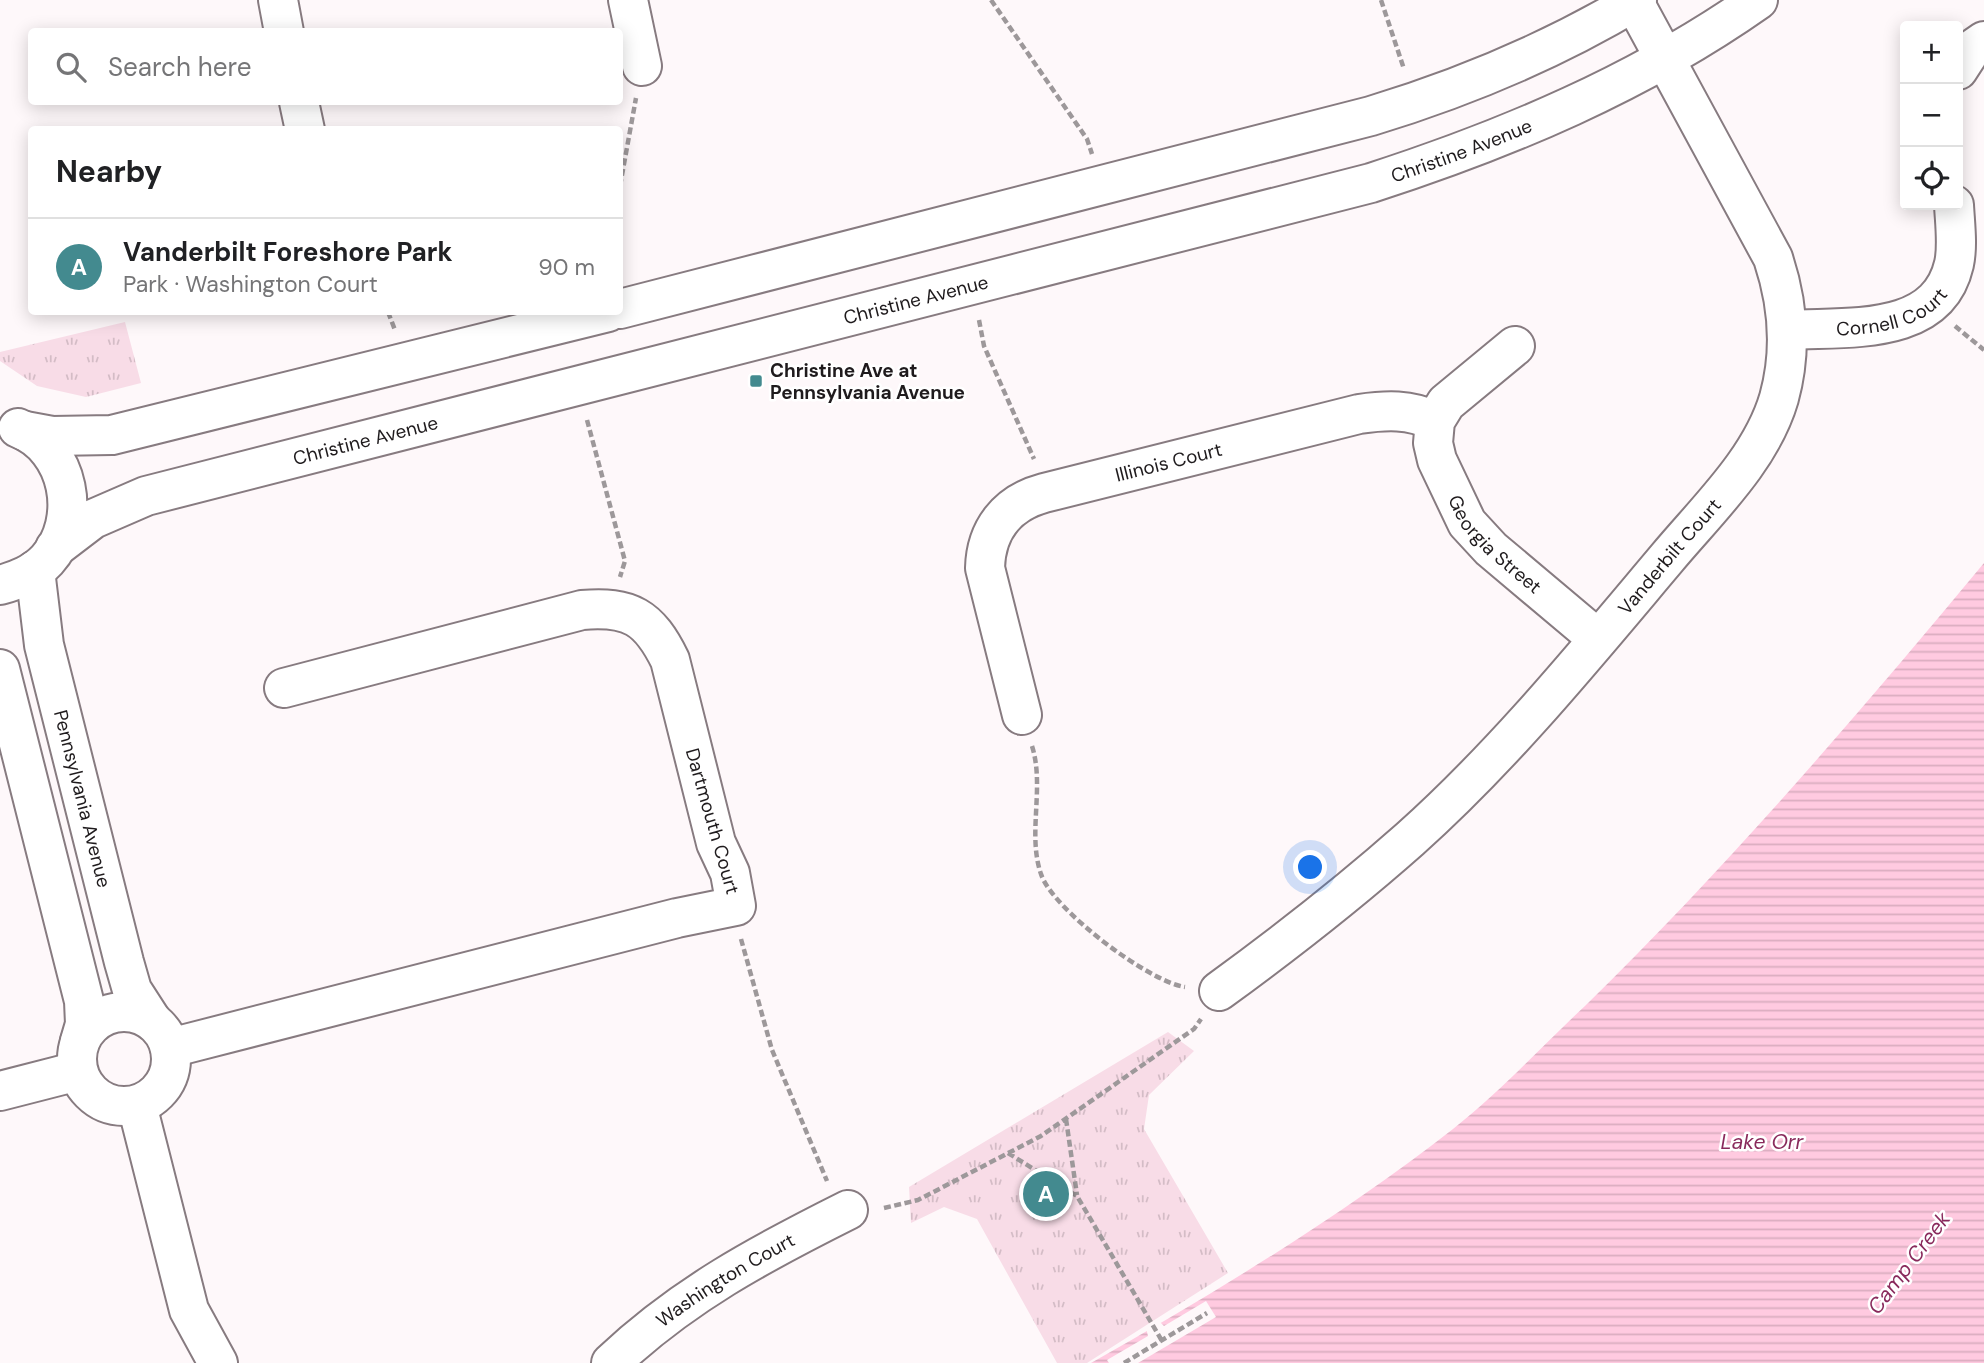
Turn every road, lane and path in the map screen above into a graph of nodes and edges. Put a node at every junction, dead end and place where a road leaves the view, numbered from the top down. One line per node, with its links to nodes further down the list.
1 (278, 0): 7 (street)
2 (628, 0): 11 (street)
3 (991, 0): 16 (path)
4 (1381, 0): 12 (path)
5 (1758, 0): 9 (street, Christine Avenue)
6 (1635, 1): 9 (street, Vanderbilt Court); 12 (street)
7 (283, 28)
8 (1984, 41): 10 (street)
9 (1664, 58): 21 (street, Vanderbilt Court); 27 (street, Christine Avenue)
10 (1963, 62)
11 (642, 66): 15 (path)
12 (1416, 103): 16 (street)
13 (300, 105): 14 (street)
14 (304, 126)
15 (623, 170)
16 (1100, 187): 18 (street)
17 (1954, 210): 21 (street, Cornell Court)
18 (623, 308)
19 (596, 315): 25 (street)
20 (979, 320): 26 (path)
21 (1788, 330): 30 (street, Vanderbilt Court)
22 (1515, 346): 24 (street)
23 (587, 419): 29 (path)
24 (1435, 421): 26 (street, Illinois Court); 30 (street, Georgia Street)
25 (8, 423): 27 (street)
26 (1044, 493): 33 (street, Illinois Court)
27 (45, 559): 28 (street, Christine Avenue); 36 (street, Pennsylvania Avenue)
28 (0, 585)
29 (610, 608): 32 (street, Dartmouth Court); 34 (street, Dartmouth Court)
30 (1598, 639): 35 (street, Vanderbilt Court)
31 (0, 669): 37 (street)
32 (284, 688)
33 (1022, 715): 35 (path)
34 (736, 906): 36 (street, Dartmouth Court); 43 (path)
35 (1219, 991): 40 (path)
36 (161, 1034): 37 (street); 39 (street)
37 (79, 1056): 38 (street); 39 (street)
38 (0, 1091)
39 (137, 1105): 46 (street)
40 (1066, 1119): 41 (path); 42 (path)
41 (1008, 1153): 42 (path); 43 (path)
42 (1077, 1196): 45 (path)
43 (848, 1210): 47 (street, Washington Court)
44 (1207, 1314): 45 (path)
45 (1162, 1341): 48 (path)
46 (218, 1363)
47 (611, 1363)
48 (1124, 1363)

